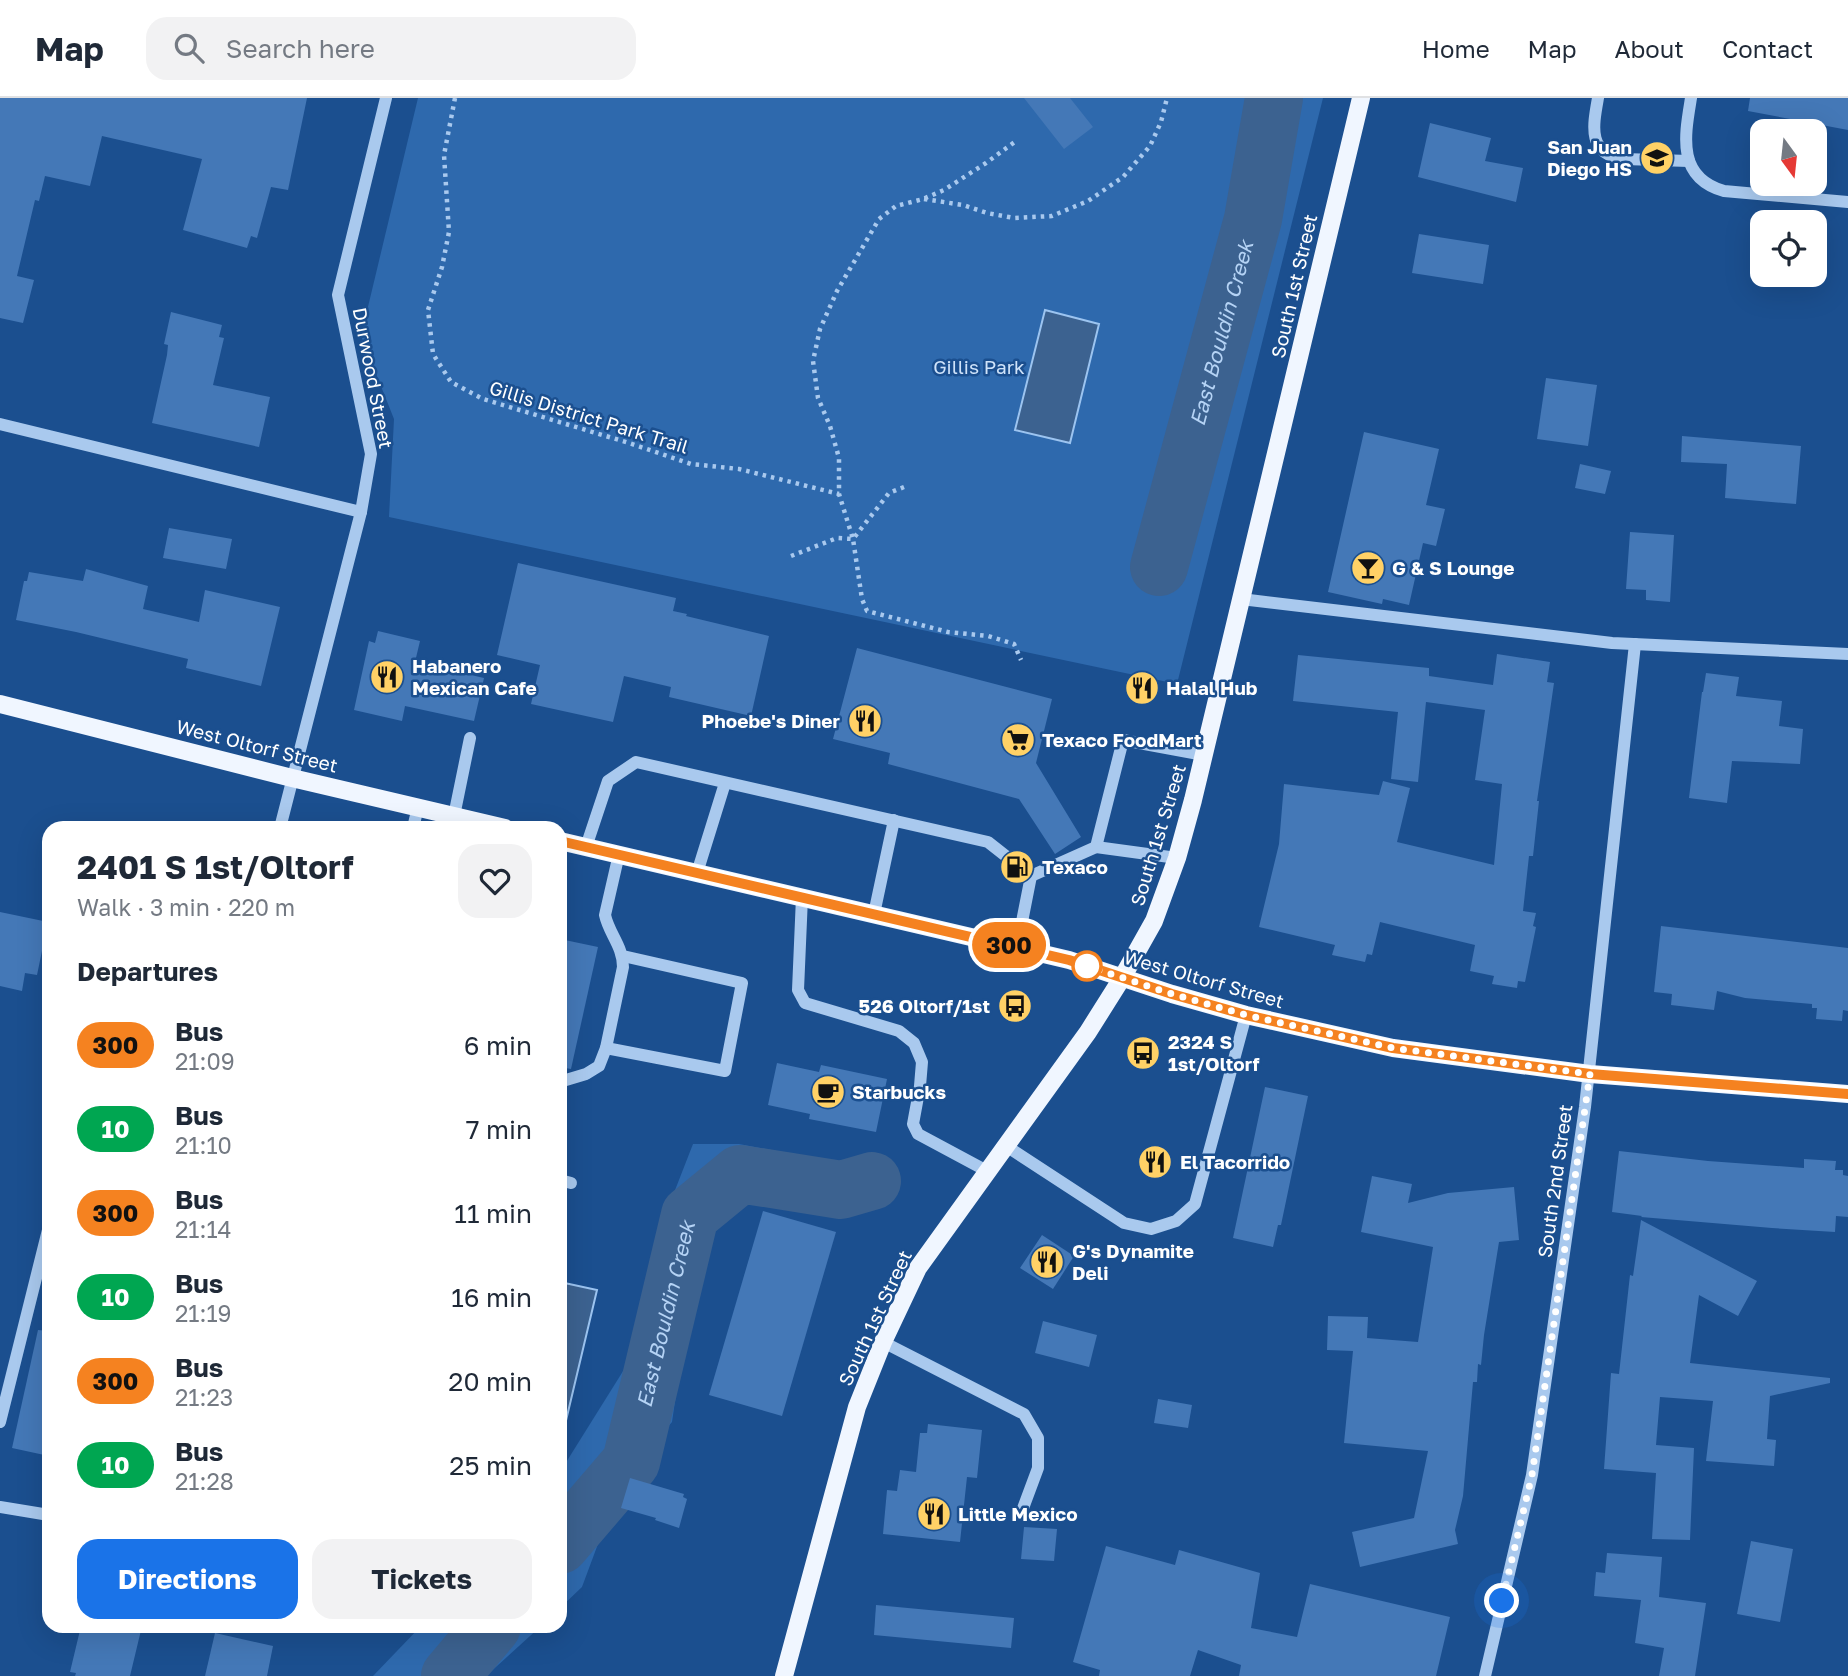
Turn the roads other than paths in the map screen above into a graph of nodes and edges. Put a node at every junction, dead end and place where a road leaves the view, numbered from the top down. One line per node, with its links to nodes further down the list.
1 (386, 98): 8 (street, Durwood Street)
2 (1361, 98): 9 (main road, South 1st Street)
3 (1598, 98): 5 (street)
4 (1691, 98): 5 (street)
5 (1689, 161): 6 (street)
6 (1848, 202)
7 (0, 424): 8 (street)
8 (361, 512): 15 (street, Durwood Street)
9 (1241, 599): 10 (street); 14 (main road, South 1st Street)
10 (1635, 645): 11 (street); 37 (street, South 2nd Street)
11 (1848, 654)
12 (0, 704): 15 (main road, West Oltorf Street)
13 (470, 738): 18 (street)
14 (1204, 755): 25 (street); 27 (main road, South 1st Street)
15 (292, 778): 17 (main road, West Oltorf Street); 20 (street, Durwood Street)
16 (724, 782): 19 (street); 24 (street); 28 (street)
17 (418, 807): 18 (main road, West Oltorf Street); 21 (street)
18 (454, 816): 22 (main road, West Oltorf Street)
19 (894, 820): 29 (street); 31 (street)
20 (282, 821)
21 (415, 821)
22 (475, 821)
23 (567, 843): 24 (main road, West Oltorf Street)
24 (586, 847): 26 (main road, West Oltorf Street)
25 (1097, 847): 27 (street); 29 (street)
26 (619, 854): 28 (main road, West Oltorf Street); 33 (street)
27 (1177, 858): 34 (main road, South 1st Street)
28 (697, 873): 30 (main road, West Oltorf Street)
29 (1031, 876): 32 (street)
30 (802, 897): 31 (main road, West Oltorf Street); 41 (street)
31 (874, 914): 32 (main road, West Oltorf Street)
32 (1021, 948): 34 (main road, West Oltorf Street)
33 (623, 956): 36 (street); 36 (street)
34 (1122, 978): 35 (main road, West Oltorf Street); 40 (main road, South 1st Street)
35 (1246, 1015): 37 (main road, West Oltorf Street); 40 (street)
36 (606, 1048): 38 (street)
37 (1590, 1074): 39 (main road, West Oltorf Street); 49 (street, South 2nd Street)
38 (567, 1080)
39 (1848, 1094)
40 (1006, 1146): 41 (main road, South 1st Street)
41 (987, 1171): 43 (main road, South 1st Street)
42 (42, 1254): 44 (street)
43 (883, 1342): 46 (street); 48 (main road, South 1st Street)
44 (0, 1422)
45 (0, 1507): 47 (street)
46 (1022, 1511)
47 (42, 1514)
48 (784, 1676)
49 (1485, 1676)

